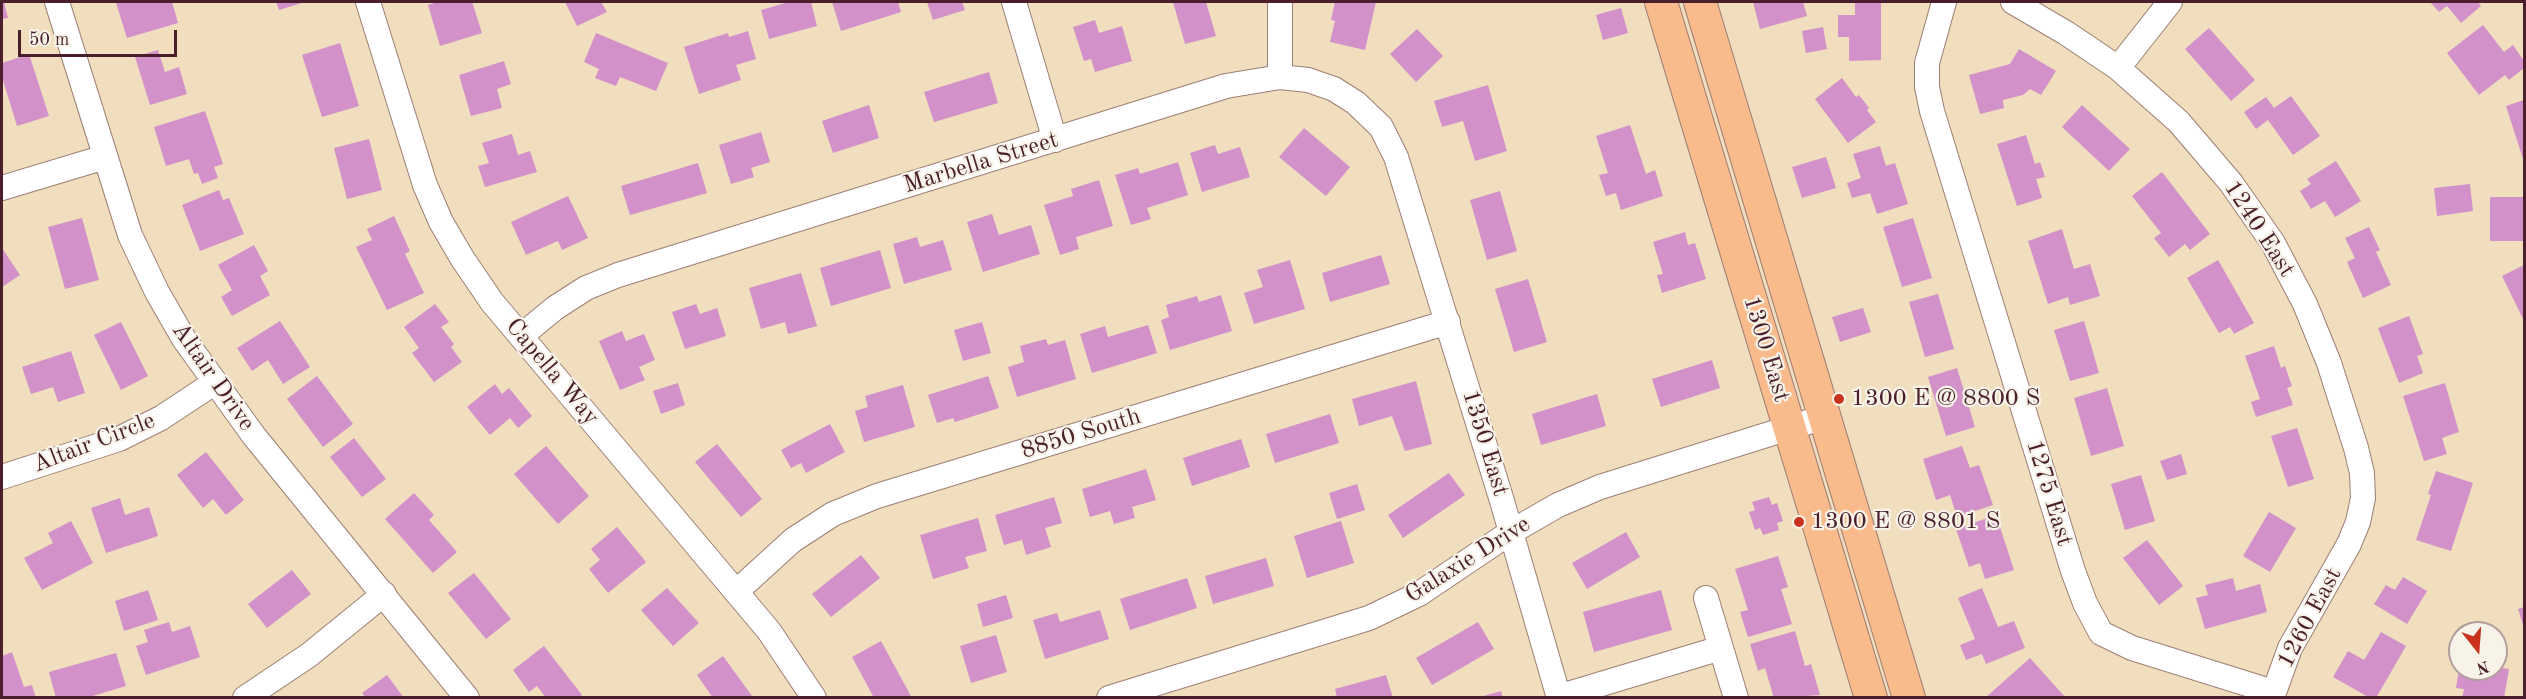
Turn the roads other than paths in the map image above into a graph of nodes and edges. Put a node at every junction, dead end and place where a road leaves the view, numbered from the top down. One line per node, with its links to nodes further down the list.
1 (57, 2): 13 (street, Altair Drive)
2 (368, 2): 17 (street, Capella Way)
3 (1014, 2): 12 (street)
4 (1280, 2): 11 (street)
5 (1660, 2): 20 (main road, 1300 East)
6 (1700, 2): 19 (main road, 1300 East)
7 (1944, 2): 28 (street, 1275 East)
8 (2013, 2): 10 (street, 1240 East)
9 (2170, 2): 10 (street)
10 (2118, 68): 23 (street, 1240 East)
11 (1280, 76): 12 (street, Marbella Street); 15 (street, Marbella Street)
12 (1055, 140): 17 (street, Marbella Street)
13 (105, 157): 14 (street); 18 (street, Altair Drive)
14 (2, 188)
15 (1408, 189): 16 (street, 1350 East)
16 (1448, 322): 22 (street, 1350 East); 24 (street, 8850 South)
17 (521, 336): 24 (street, Capella Way)
18 (214, 384): 21 (street, Altair Circle); 25 (street, Altair Drive)
19 (1824, 417): 20 (street, Galaxie Drive); 36 (main road, 1300 East)
20 (1790, 428): 22 (street, Galaxie Drive); 35 (main road, 1300 East)
21 (2, 477)
22 (1511, 532): 29 (street, 1350 East); 33 (street, Galaxie Drive)
23 (2349, 544): 28 (street, 1260 East)
24 (737, 591): 32 (street, Capella Way)
25 (384, 594): 30 (street); 31 (street, Altair Drive)
26 (1706, 598): 27 (street)
27 (1721, 648): 29 (street); 34 (street)
28 (2272, 695)
29 (1559, 697)
30 (246, 698)
31 (467, 698)
32 (814, 698)
33 (1109, 698)
34 (1736, 698)
35 (1870, 698)
36 (1909, 698)

